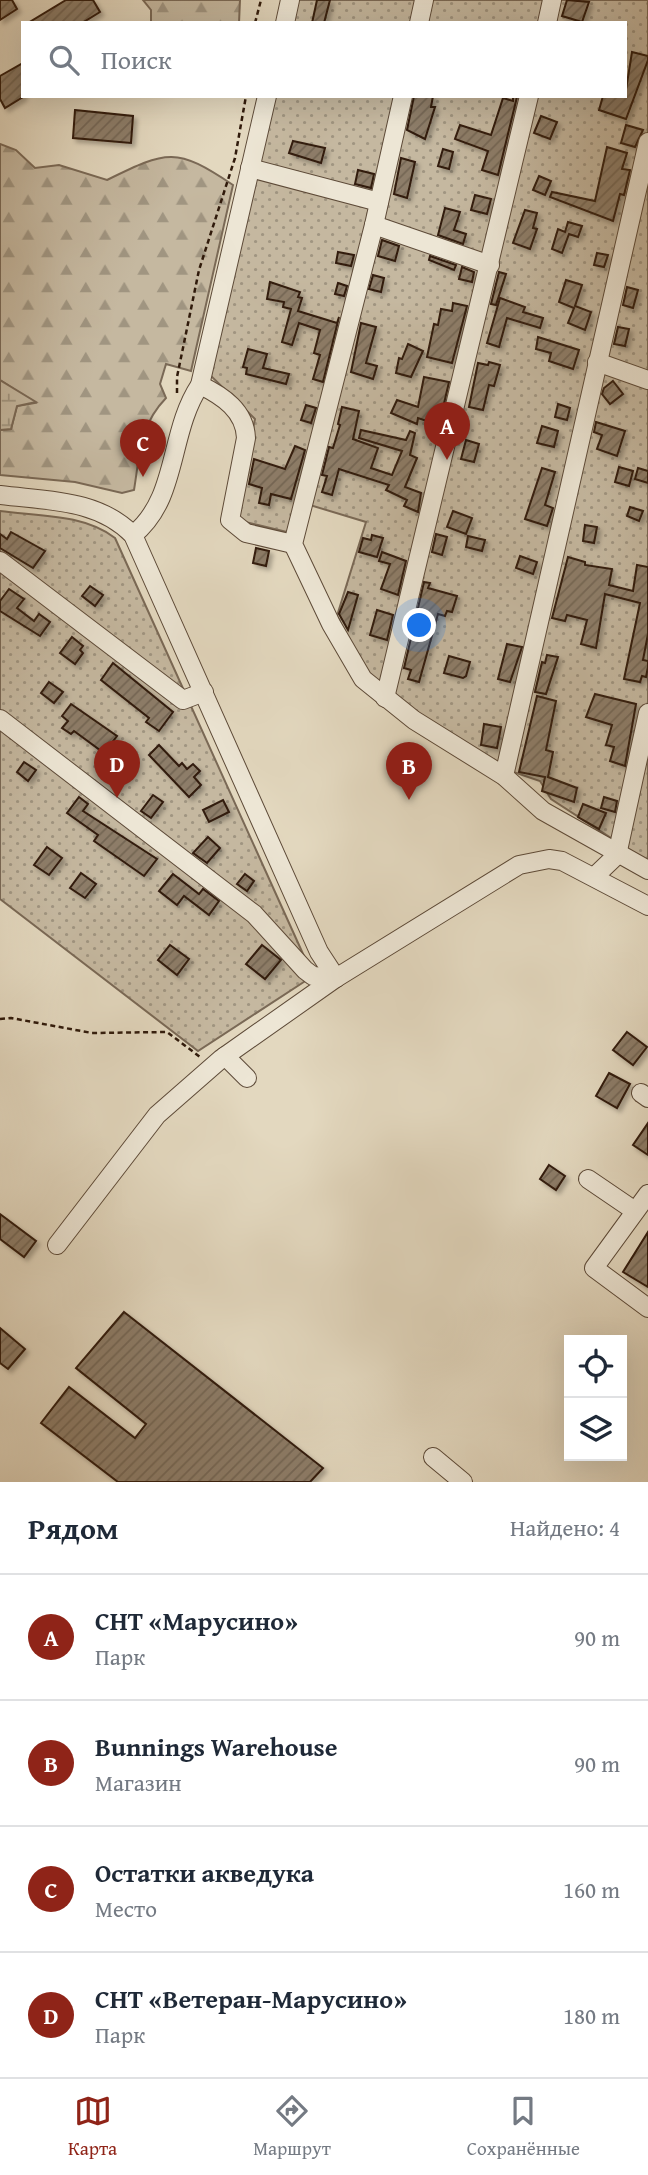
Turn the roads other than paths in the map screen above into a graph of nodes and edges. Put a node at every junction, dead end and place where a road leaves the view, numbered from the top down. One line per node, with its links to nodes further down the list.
1 (290, 0): 4 (street)
2 (424, 0): 5 (street)
3 (552, 0): 6 (street)
4 (285, 21)
5 (419, 21)
6 (547, 21)
7 (267, 98): 11 (street)
8 (403, 98): 12 (street)
9 (530, 98): 14 (street)
10 (648, 142): 15 (street)
11 (250, 167): 12 (street); 17 (street)
12 (379, 202): 13 (street)
13 (374, 225): 14 (street); 20 (street)
14 (490, 265): 23 (street)
15 (597, 362): 16 (street); 26 (street)
16 (648, 380)
17 (200, 385): 19 (street); 20 (street)
18 (0, 495): 19 (street)
19 (133, 535): 22 (street)
20 (293, 544): 23 (street)
21 (0, 561): 22 (street)
22 (204, 692): 31 (street)
23 (385, 698): 26 (street)
24 (648, 713): 27 (street)
25 (0, 719): 31 (street)
26 (504, 776): 27 (street)
27 (617, 855): 28 (street); 29 (street)
28 (648, 870)
29 (594, 877): 30 (street); 31 (street)
30 (648, 906)
31 (336, 978): 32 (street)
32 (219, 1061): 33 (street); 37 (street)
33 (247, 1078)
34 (588, 1179): 36 (street)
35 (648, 1194): 36 (street)
36 (635, 1211): 38 (street)
37 (57, 1245)
38 (648, 1308)
39 (433, 1457): 40 (street)
40 (463, 1482)

